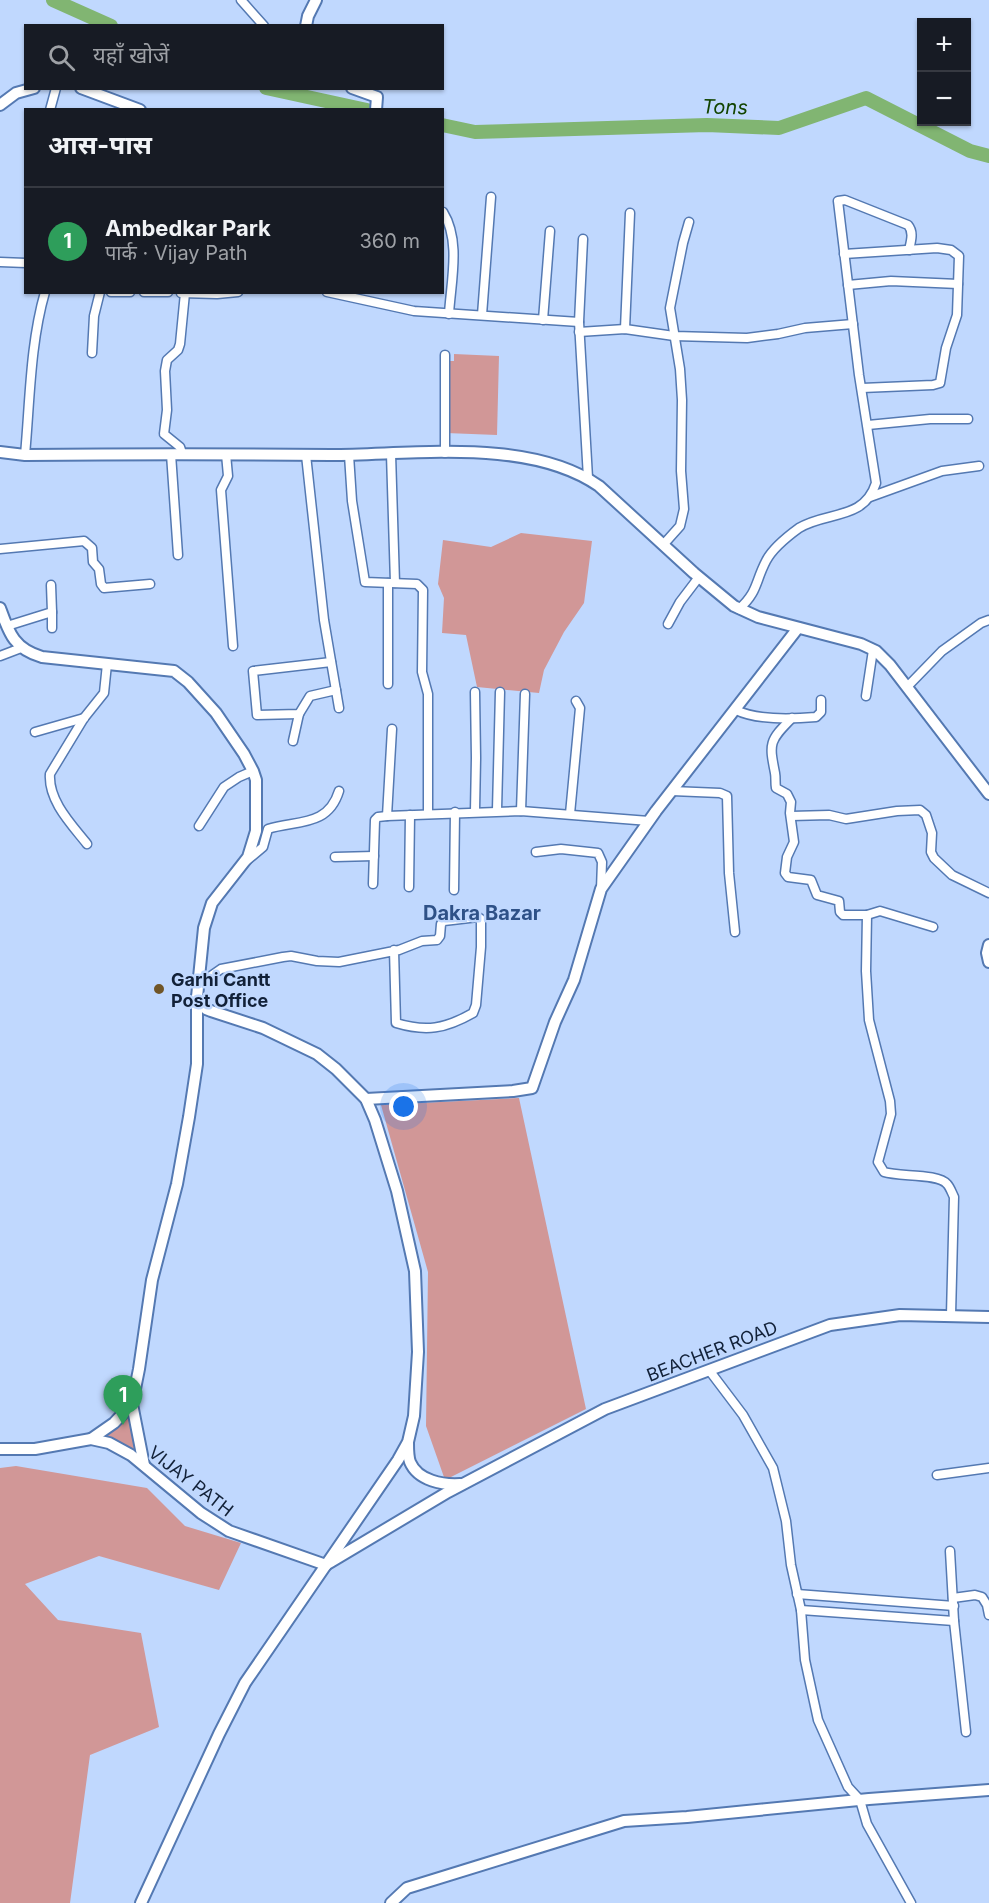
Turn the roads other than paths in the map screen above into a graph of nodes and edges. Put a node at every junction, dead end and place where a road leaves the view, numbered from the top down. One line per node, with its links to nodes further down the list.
1 (241, 0): 3 (street)
2 (316, 0): 4 (street)
3 (262, 24)
4 (306, 24)
5 (27, 90): 9 (street)
6 (55, 90): 11 (street)
7 (86, 90): 12 (street)
8 (359, 90): 10 (street)
9 (0, 105)
10 (377, 106)
11 (51, 108)
12 (135, 108)
13 (492, 197): 30 (street)
14 (630, 213): 34 (street)
15 (444, 214): 29 (street)
16 (689, 222): 35 (street)
17 (550, 231): 31 (street)
18 (583, 239): 33 (street)
19 (909, 250): 20 (street); 20 (street); 23 (street)
20 (844, 254): 24 (street)
21 (0, 262): 22 (street)
22 (24, 263)
23 (958, 284): 24 (street); 38 (street)
24 (848, 285): 32 (street)
25 (44, 294): 43 (street)
26 (100, 294): 36 (street)
27 (185, 294): 44 (street)
28 (338, 294): 29 (street)
29 (449, 314): 30 (street)
30 (482, 315): 31 (street)
31 (543, 320): 33 (street)
32 (853, 324): 35 (street); 38 (street)
33 (579, 327): 34 (street); 50 (street)
34 (625, 329): 35 (street)
35 (674, 336): 52 (street)
36 (92, 352)
37 (445, 355): 42 (street)
38 (861, 387): 40 (street)
39 (968, 419): 40 (street)
40 (868, 425): 51 (street)
41 (0, 452): 43 (street)
42 (445, 453): 46 (street); 50 (street)
43 (25, 454): 44 (street)
44 (176, 454): 45 (street); 54 (street)
45 (226, 454): 47 (street); 67 (street)
46 (391, 454): 48 (street); 56 (street)
47 (306, 455): 48 (street); 71 (street)
48 (349, 455): 56 (street)
49 (980, 466): 51 (street)
50 (588, 478): 52 (street)
51 (870, 497): 60 (street)
52 (663, 545): 55 (street)
53 (0, 549): 57 (street)
54 (178, 555)
55 (699, 577): 60 (street); 63 (street)
56 (392, 583): 73 (street); 98 (street)
57 (150, 584)
58 (51, 585): 61 (street)
59 (0, 608): 64 (street)
60 (739, 609): 66 (street)
61 (52, 612): 64 (street); 65 (street)
62 (989, 620): 74 (street)
63 (668, 624)
64 (7, 626): 68 (street)
65 (52, 628)
66 (798, 628): 69 (street); 83 (street)
67 (233, 646)
68 (21, 648): 70 (street); 72 (street)
69 (873, 650): 74 (street); 79 (street)
70 (0, 656)
71 (331, 662): 75 (street); 84 (street)
72 (107, 664): 85 (street); 90 (street)
73 (388, 684)
74 (907, 687): 93 (street)
75 (336, 690): 82 (street); 84 (street)
76 (475, 692): 95 (street)
77 (500, 692): 94 (street)
78 (525, 694): 96 (street)
79 (866, 696)
80 (821, 700): 86 (street)
81 (576, 701): 99 (street)
82 (339, 708)
83 (736, 710): 86 (street); 91 (street)
84 (299, 714): 89 (street)
85 (84, 718): 88 (street); 105 (street)
86 (792, 718): 102 (street)
87 (392, 729): 101 (street)
88 (35, 732)
89 (293, 741)
90 (253, 771): 104 (street); 109 (street)
91 (672, 790): 103 (street); 117 (street)
92 (339, 791): 109 (street)
93 (989, 794)
94 (497, 810): 95 (street); 96 (street)
95 (475, 811): 97 (street)
96 (521, 811): 99 (street)
97 (454, 812): 98 (street); 113 (street)
98 (428, 814): 100 (street)
99 (570, 814): 103 (street)
100 (410, 815): 101 (street); 111 (street)
101 (387, 816): 107 (street)
102 (790, 816): 114 (street); 115 (street)
103 (649, 821): 112 (street)
104 (198, 826)
105 (87, 844)
106 (536, 852): 112 (street)
107 (374, 856): 108 (street); 110 (street)
108 (335, 857)
109 (242, 864): 121 (street)
110 (373, 884)
111 (409, 887)
112 (601, 889): 123 (street)
113 (454, 890)
114 (989, 893)
115 (867, 915): 116 (street); 124 (street)
116 (933, 927)
117 (735, 932)
118 (989, 945): 120 (street)
119 (394, 951): 119 (street); 121 (street)
120 (989, 962)
121 (198, 985): 122 (street)
122 (197, 997): 123 (street); 127 (street)
123 (366, 1099): 129 (street)
124 (951, 1315): 125 (street, BEACHER ROAD); 126 (street, BEACHER ROAD)
125 (989, 1317)
126 (709, 1370): 134 (street, BEACHER ROAD); 137 (street)
127 (132, 1404): 128 (street); 131 (street)
128 (91, 1439): 130 (street, VIJAY PATH); 131 (street, VIJAY PATH)
129 (408, 1442): 134 (street); 136 (street)
130 (0, 1449)
131 (144, 1465): 136 (street, VIJAY PATH)
132 (989, 1468): 133 (street)
133 (937, 1475)
134 (464, 1484): 136 (street, BEACHER ROAD)
135 (950, 1551): 138 (street)
136 (326, 1565): 145 (street)
137 (797, 1594): 138 (street); 139 (street)
138 (953, 1602): 140 (street); 141 (street)
139 (801, 1610): 141 (street); 144 (street)
140 (989, 1615)
141 (954, 1621): 142 (street)
142 (966, 1732)
143 (989, 1790): 144 (street)
144 (860, 1800): 146 (street); 147 (street)
145 (141, 1903)
146 (391, 1903)
147 (911, 1903)

